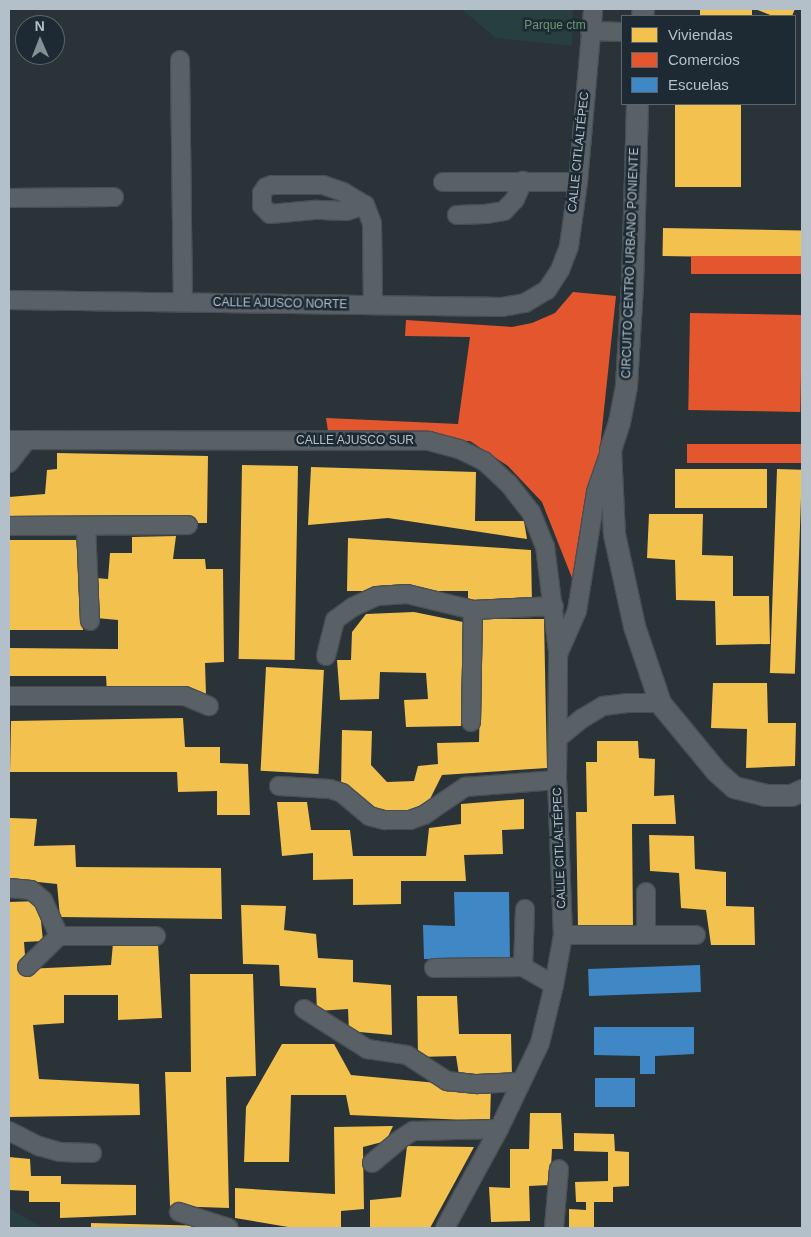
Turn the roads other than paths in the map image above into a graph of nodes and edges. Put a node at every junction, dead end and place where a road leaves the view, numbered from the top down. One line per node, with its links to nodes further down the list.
1 (593, 9): 2 (street, CALLE CITLALTÉPEC)
2 (590, 31): 3 (street); 8 (street, CALLE CITLALTÉPEC)
3 (621, 32)
4 (180, 60): 15 (street)
5 (637, 105): 19 (street, CIRCUITO CENTRO URBANO PONIENTE)
6 (523, 181): 7 (street); 8 (street); 12 (street)
7 (443, 182)
8 (578, 182): 13 (street, CALLE CITLALTÉPEC)
9 (114, 197): 10 (street)
10 (9, 198)
11 (365, 205): 11 (street); 16 (street)
12 (458, 215)
13 (547, 290): 16 (street, CALLE AJUSCO NORTE)
14 (9, 300): 15 (street, CALLE AJUSCO NORTE)
15 (183, 302): 16 (street, CALLE AJUSCO NORTE)
16 (373, 305)
17 (9, 440): 18 (street, CALLE AJUSCO SUR)
18 (27, 440): 20 (street); 24 (street, CALLE AJUSCO SUR)
19 (610, 450): 27 (street, CALLE CITLALTÉPEC); 30 (street)
20 (9, 463)
21 (188, 525): 23 (street)
22 (9, 526): 23 (street)
23 (86, 526): 26 (street)
24 (554, 606): 25 (street); 27 (street, CALLE AJUSCO SUR)
25 (474, 610): 28 (street); 34 (street)
26 (90, 621)
27 (558, 654): 32 (street, CALLE CITLALTÉPEC)
28 (326, 656)
29 (9, 696): 31 (street)
30 (660, 703): 33 (street); 38 (street)
31 (209, 706)
32 (558, 708): 33 (street); 35 (street, CALLE CITLALTÉPEC)
33 (583, 718): 35 (street)
34 (471, 722)
35 (558, 738): 36 (street, CALLE CITLALTÉPEC)
36 (557, 780): 37 (street); 42 (street, CALLE CITLALTÉPEC)
37 (279, 786)
38 (802, 790)
39 (9, 888): 45 (street)
40 (646, 892): 43 (street)
41 (525, 909): 48 (street)
42 (563, 935): 43 (street); 50 (street, CALLE CITLALTÉPEC)
43 (646, 935): 44 (street)
44 (696, 935)
45 (58, 936): 46 (street); 47 (street)
46 (156, 936)
47 (27, 966)
48 (523, 967): 49 (street); 50 (street)
49 (434, 968)
50 (554, 985): 52 (street, CALLE CITLALTÉPEC)
51 (304, 1009): 52 (street)
52 (521, 1082): 53 (street, CALLE CITLALTÉPEC)
53 (499, 1129): 56 (street); 60 (street, CALLE CITLALTÉPEC)
54 (9, 1131): 55 (street)
55 (92, 1153)
56 (372, 1163)
57 (559, 1169): 61 (street)
58 (179, 1212): 59 (street)
59 (229, 1228)
60 (447, 1228)
61 (554, 1228)

